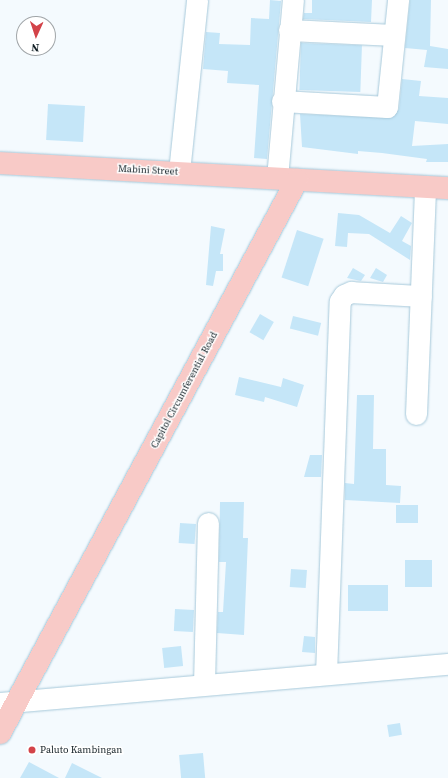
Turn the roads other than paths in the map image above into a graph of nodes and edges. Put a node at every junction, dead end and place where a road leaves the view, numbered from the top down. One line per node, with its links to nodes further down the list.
1 (197, 0): 8 (street)
2 (293, 0): 4 (street)
3 (398, 0): 5 (street)
4 (289, 30): 5 (street); 6 (street)
5 (394, 35): 6 (street)
6 (282, 101): 9 (street)
7 (0, 162): 8 (main road, Mabini Street)
8 (179, 172): 9 (main road, Mabini Street)
9 (287, 179): 10 (main road); 18 (main road, Capitol Circumferential Road)
10 (425, 187): 11 (main road); 12 (street)
11 (448, 188)
12 (421, 296): 13 (street); 16 (street)
13 (416, 414)
14 (208, 523): 17 (street)
15 (448, 664): 16 (street)
16 (326, 674): 17 (street)
17 (204, 684): 18 (street)
18 (9, 702): 19 (main road, Capitol Circumferential Road)
19 (0, 733)

